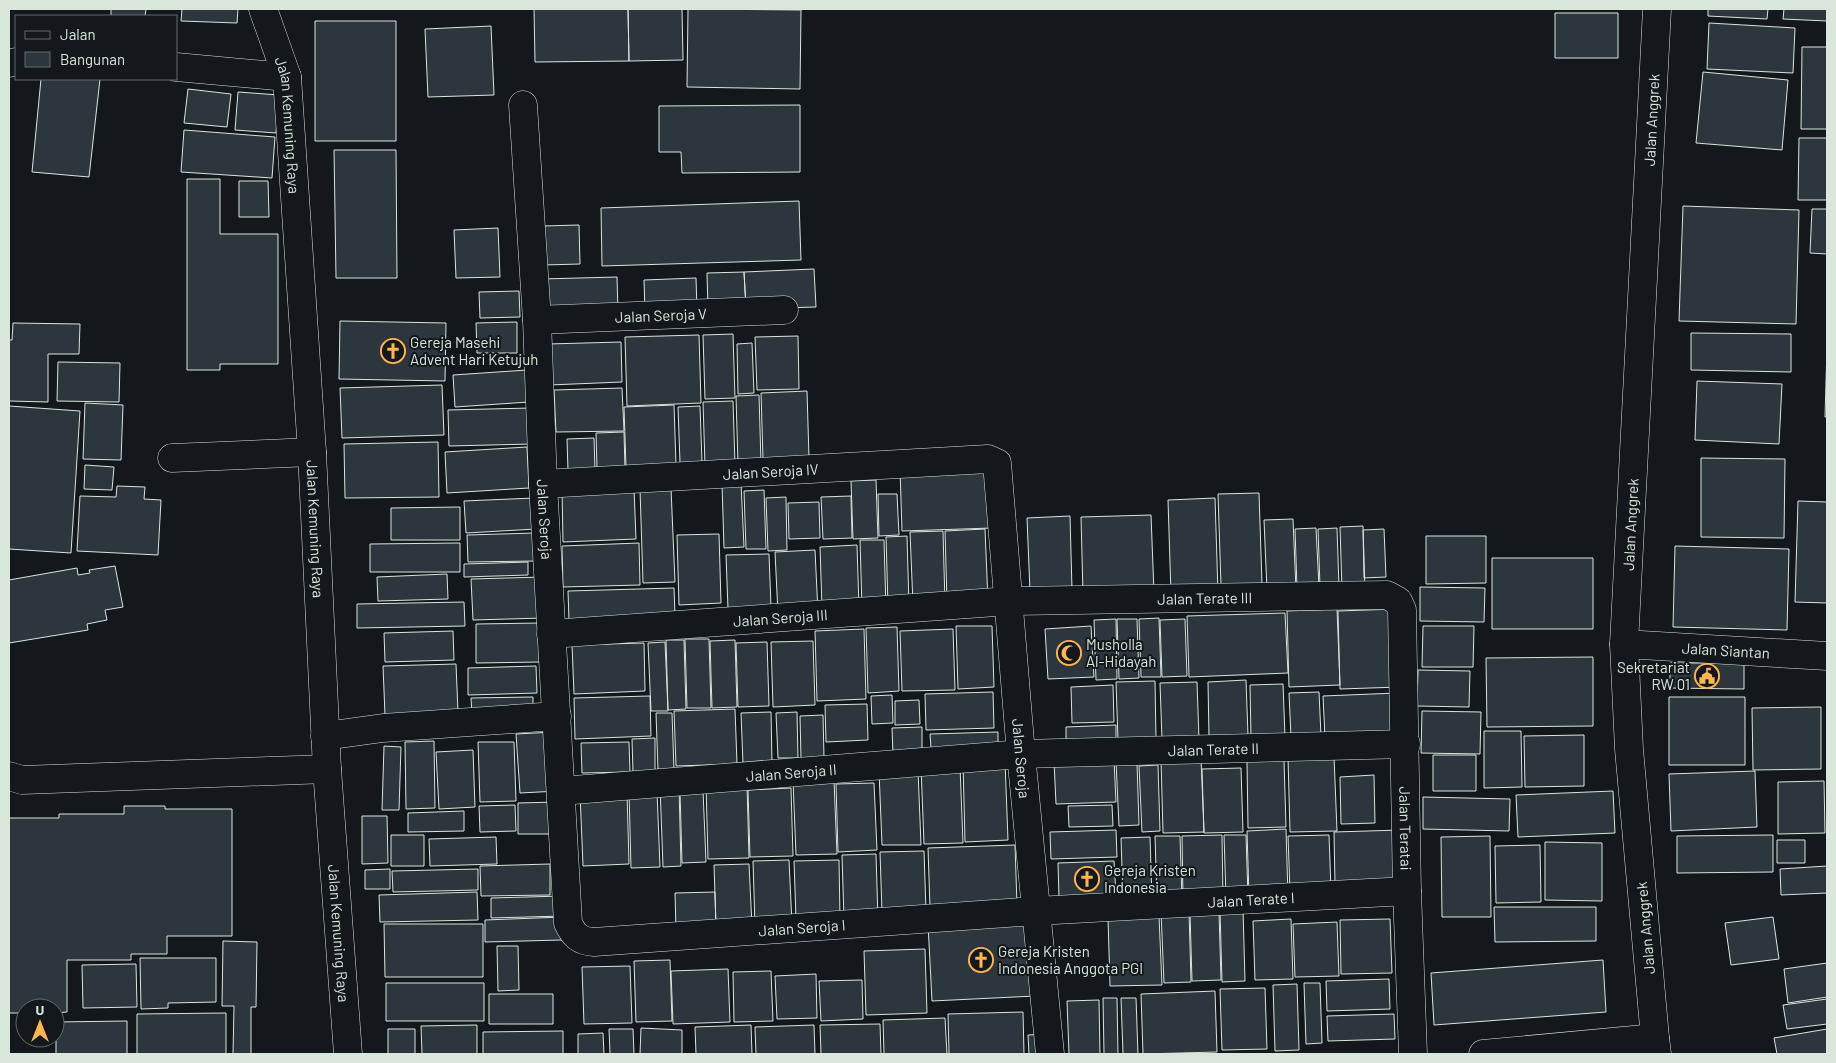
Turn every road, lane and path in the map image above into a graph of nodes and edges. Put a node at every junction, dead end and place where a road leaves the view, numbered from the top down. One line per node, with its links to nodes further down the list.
1 (263, 9): 4 (street, Jalan Kemuning Raya)
2 (1657, 9): 15 (street, Jalan Anggrek)
3 (186, 68): 4 (street)
4 (287, 77): 8 (street, Jalan Kemuning Raya)
5 (523, 105): 7 (street, Jalan Seroja)
6 (784, 310): 7 (street, Jalan Seroja V)
7 (538, 320): 11 (street, Jalan Seroja)
8 (312, 452): 9 (street); 18 (street, Jalan Kemuning Raya)
9 (172, 458)
10 (998, 463): 11 (street, Jalan Seroja IV); 13 (street, Jalan Seroja)
11 (543, 484): 14 (street, Jalan Seroja)
12 (1398, 601): 13 (street, Jalan Terate III); 19 (street, Jalan Teratai)
13 (1010, 602): 14 (street, Jalan Seroja III); 20 (street, Jalan Seroja)
14 (551, 634): 17 (street, Jalan Seroja)
15 (1624, 644): 16 (street, Jalan Siantan); 27 (street, Jalan Anggrek)
16 (1827, 663)
17 (557, 716): 18 (street); 23 (street, Jalan Seroja)
18 (326, 736): 21 (street, Jalan Kemuning Raya)
19 (1406, 744): 20 (street, Jalan Terate II); 24 (street, Jalan Teratai)
20 (1021, 754): 23 (street, Jalan Seroja II); 25 (street, Jalan Seroja)
21 (327, 769): 22 (street); 28 (street, Jalan Kemuning Raya)
22 (9, 776)
23 (561, 791): 26 (street, Jalan Seroja)
24 (1408, 891): 25 (street, Jalan Terate I); 30 (street, Jalan Teratai)
25 (1036, 911): 26 (street, Jalan Seroja I); 29 (street, Jalan Seroja)
26 (573, 933)
27 (1656, 1046): 31 (street)
28 (348, 1054)
29 (1050, 1054)
30 (1413, 1054)
31 (1483, 1054)

